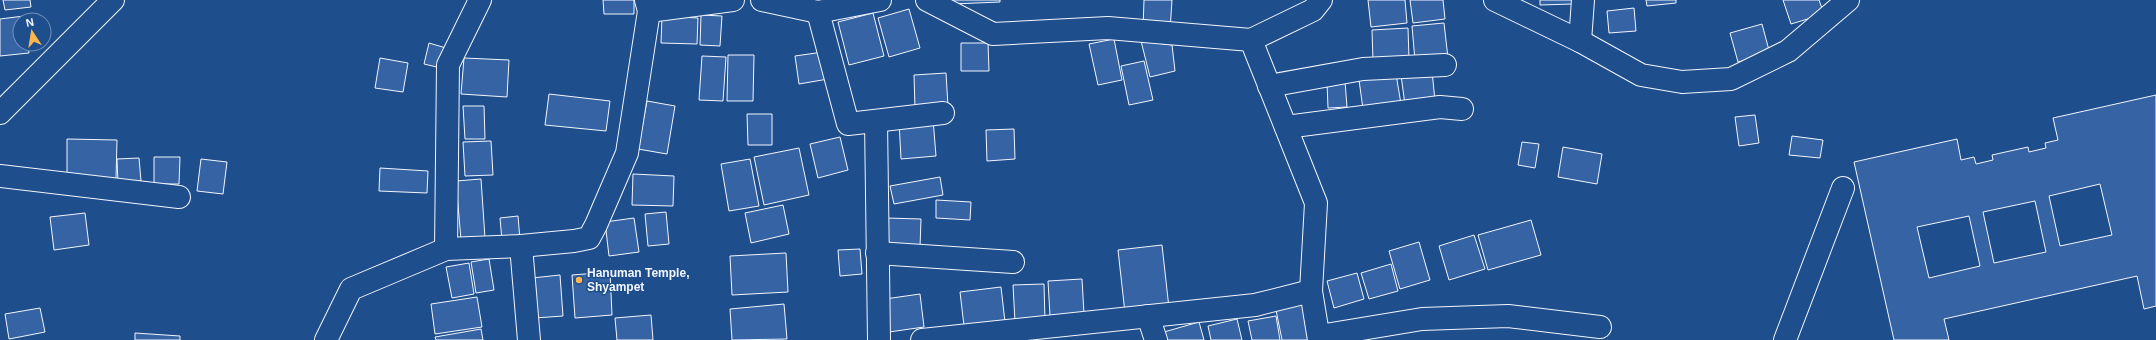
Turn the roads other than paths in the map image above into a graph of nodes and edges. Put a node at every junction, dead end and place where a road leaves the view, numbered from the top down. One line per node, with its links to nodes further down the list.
1 (113, 0): 18 (street)
2 (480, 0): 26 (street)
3 (733, 0): 11 (street)
4 (762, 0): 12 (street)
5 (880, 0): 12 (street)
6 (1320, 0): 13 (street)
7 (1495, 0): 14 (street)
8 (1583, 0): 14 (street)
9 (936, 2): 13 (street)
10 (1837, 3): 14 (street)
11 (648, 5): 25 (street)
12 (828, 7): 20 (street)
13 (1251, 40): 16 (street)
14 (1580, 41)
15 (1445, 65): 16 (street)
16 (1270, 86): 21 (street)
17 (1462, 109): 21 (street)
18 (0, 113)
19 (943, 113): 20 (street)
20 (876, 121): 27 (street)
21 (1286, 127): 29 (street)
22 (0, 176): 24 (street)
23 (1843, 188): 38 (street)
24 (179, 197)
25 (520, 246): 26 (street); 34 (street)
26 (446, 249): 33 (street)
27 (877, 253): 28 (street); 35 (street)
28 (1013, 262)
29 (1312, 291): 30 (street); 32 (street)
30 (1148, 316): 36 (street); 37 (street)
31 (1600, 327): 32 (street)
32 (1319, 338)
33 (326, 340)
34 (529, 340)
35 (879, 340)
36 (922, 340)
37 (1156, 340)
38 (1785, 340)

